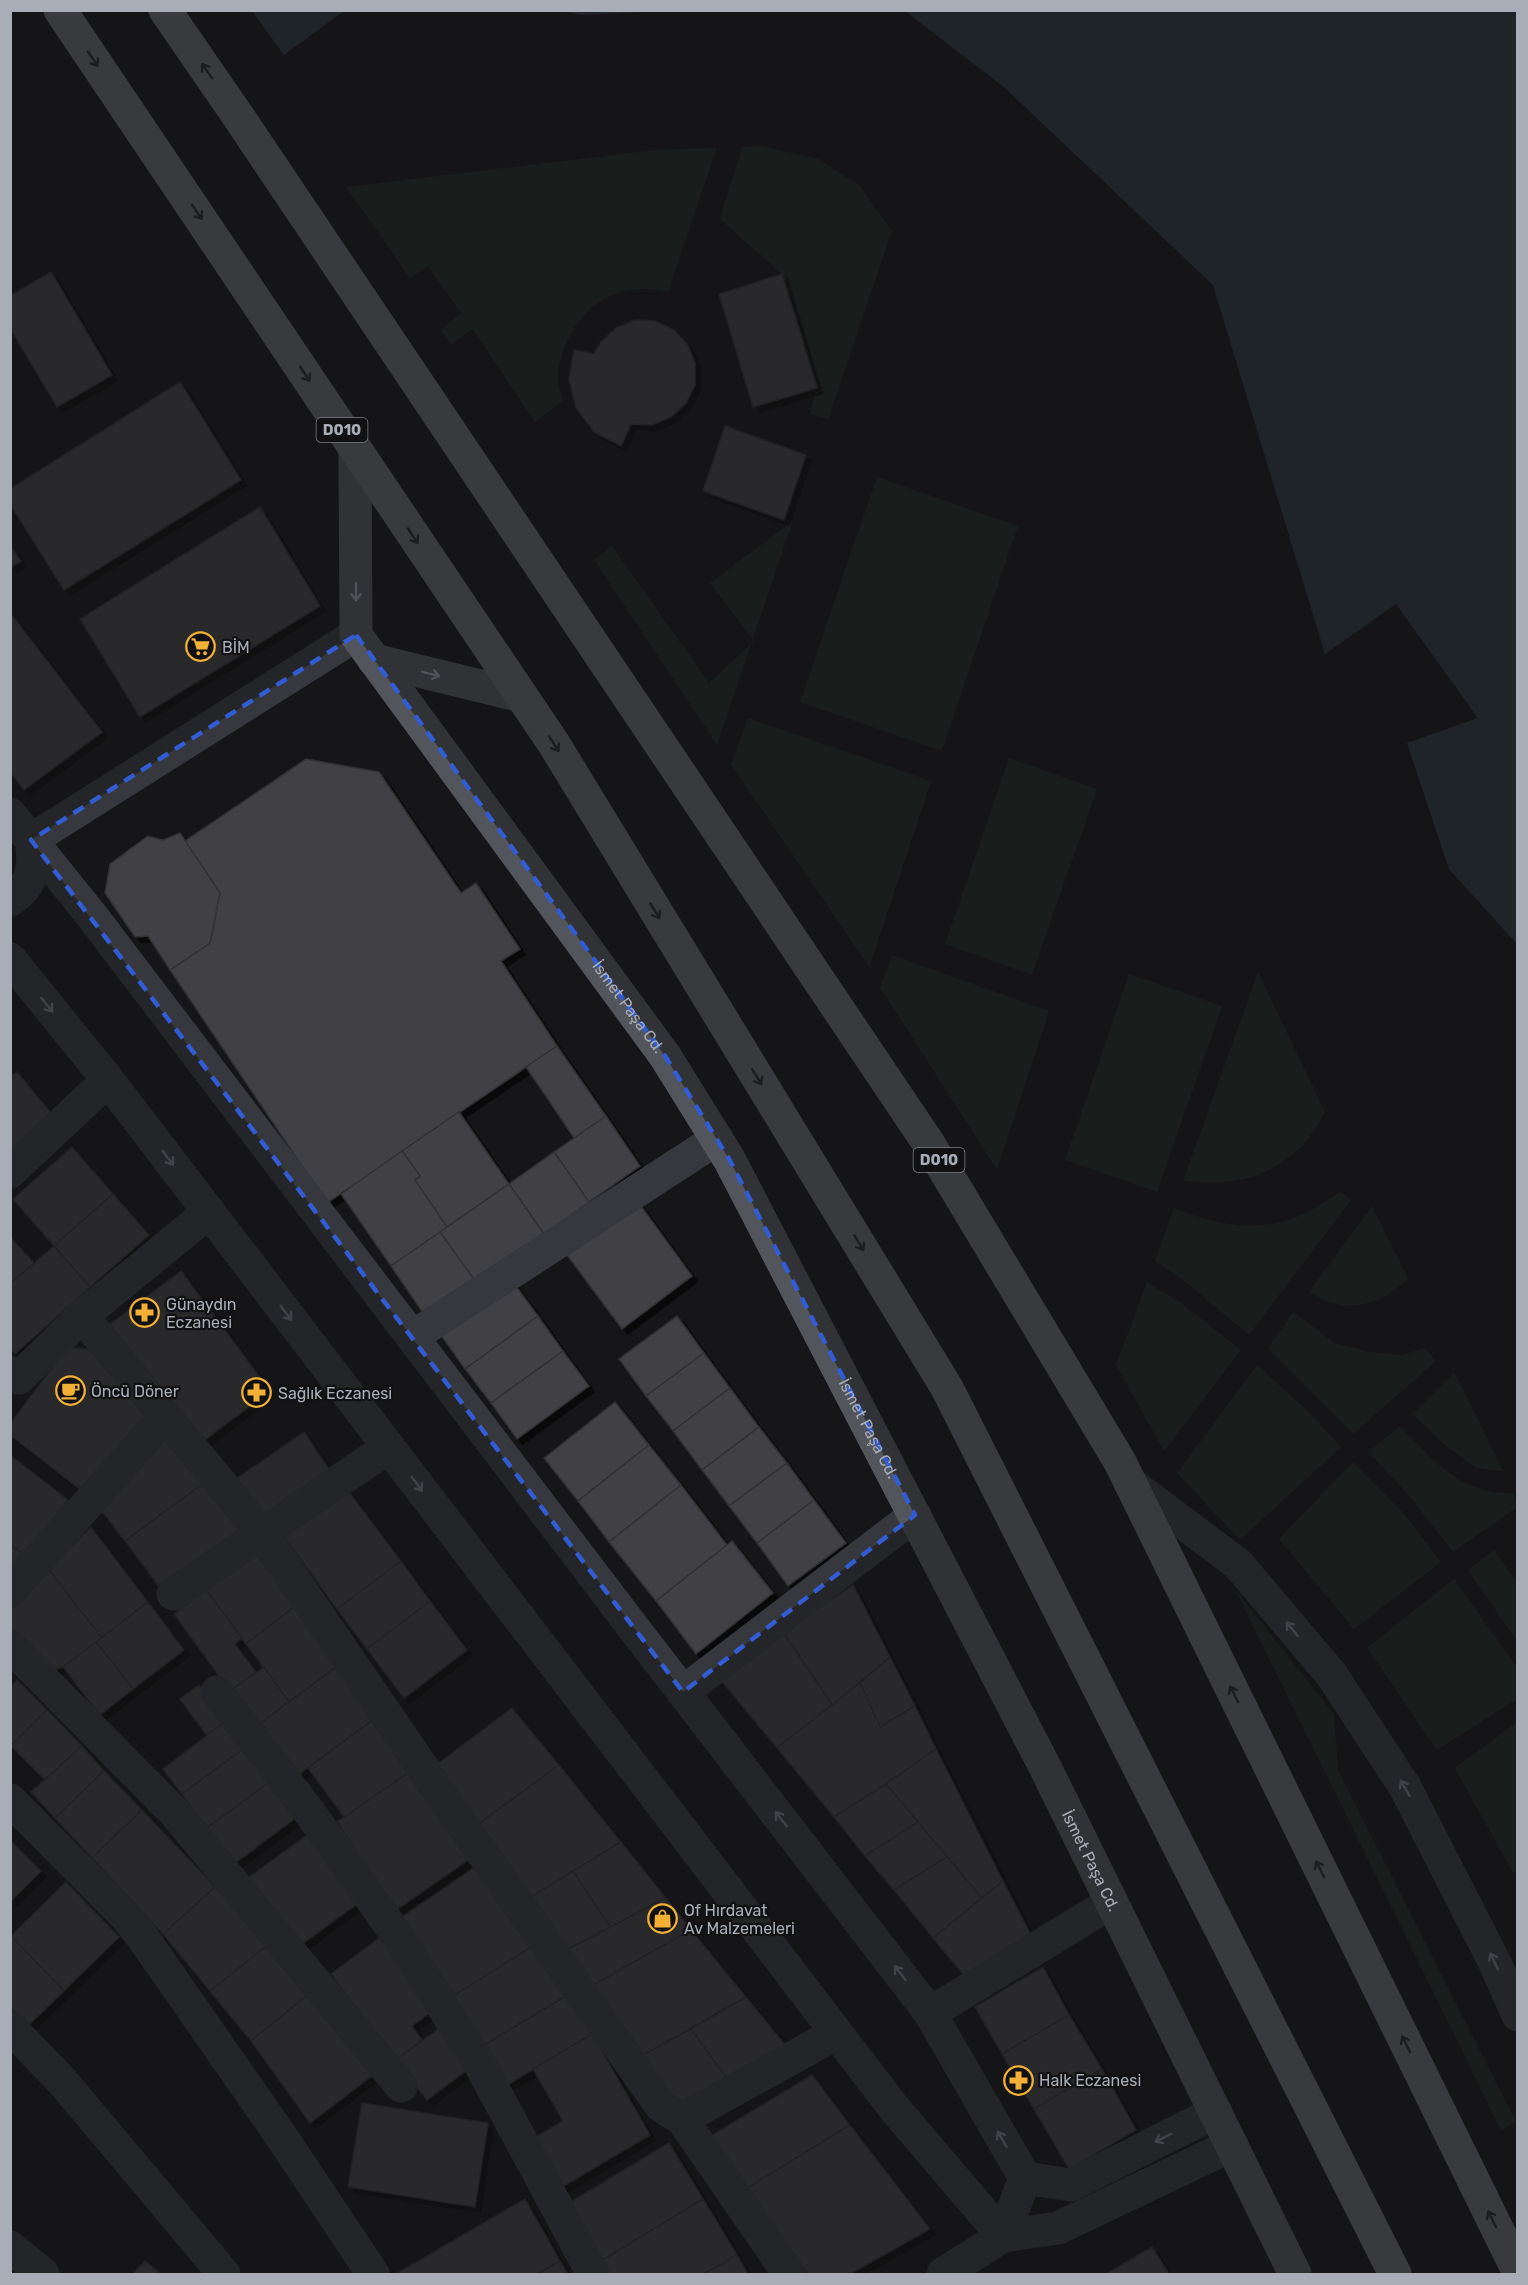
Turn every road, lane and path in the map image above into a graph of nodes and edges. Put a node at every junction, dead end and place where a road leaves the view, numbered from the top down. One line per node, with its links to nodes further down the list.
1 (60, 10): 3 (highway, D010, one-way to 3)
2 (165, 10): 18 (highway, D010, one-way to 2)
3 (355, 450): 4 (main road, one-way to 4); 5 (highway, D010, one-way to 5)
4 (365, 647): 5 (main road, one-way to 5); 6 (street); 10 (main road, İsmet Paşa Cd.)
5 (521, 696): 47 (highway, D010, one-way to 47)
6 (21, 826): 7 (street); 14 (street)
7 (10, 900)
8 (10, 959): 9 (street, one-way to 9)
9 (108, 1080): 11 (street); 12 (street, one-way to 12)
10 (717, 1139): 14 (street); 19 (main road, İsmet Paşa Cd.)
11 (10, 1172)
12 (209, 1212): 13 (street); 17 (street, one-way to 17)
13 (82, 1316): 15 (street); 16 (street)
14 (412, 1337): 25 (street)
15 (13, 1382)
16 (165, 1417): 20 (street); 21 (street)
17 (389, 1447): 20 (street); 31 (street, one-way to 31)
18 (1130, 1482): 29 (street, one-way to 18); 39 (highway, D010, one-way to 18)
19 (915, 1515): 25 (street); 27 (main road, İsmet Paşa Cd.)
20 (262, 1533): 22 (street); 34 (street)
21 (10, 1591)
22 (172, 1594)
23 (10, 1646): 32 (street)
24 (217, 1692): 43 (street)
25 (683, 1692): 28 (street, one-way to 25)
26 (10, 1800): 42 (street)
27 (1112, 1902): 28 (street); 33 (main road, İsmet Paşa Cd.)
28 (930, 2013): 36 (street, one-way to 28)
29 (1518, 2015)
30 (12, 2032): 41 (street)
31 (837, 2033): 34 (street); 37 (street)
32 (401, 2086)
33 (1216, 2112): 35 (main road, İsmet Paşa Cd.); 36 (street, one-way to 36)
34 (682, 2119): 44 (street)
35 (1232, 2145): 37 (street); 46 (main road, İsmet Paşa Cd.)
36 (1025, 2178): 37 (street)
37 (1003, 2236): 45 (street)
38 (10, 2247): 40 (street)
39 (1518, 2271)
40 (43, 2274)
41 (224, 2274)
42 (373, 2274)
43 (593, 2274)
44 (789, 2274)
45 (943, 2274)
46 (1295, 2274)
47 (1395, 2274)

